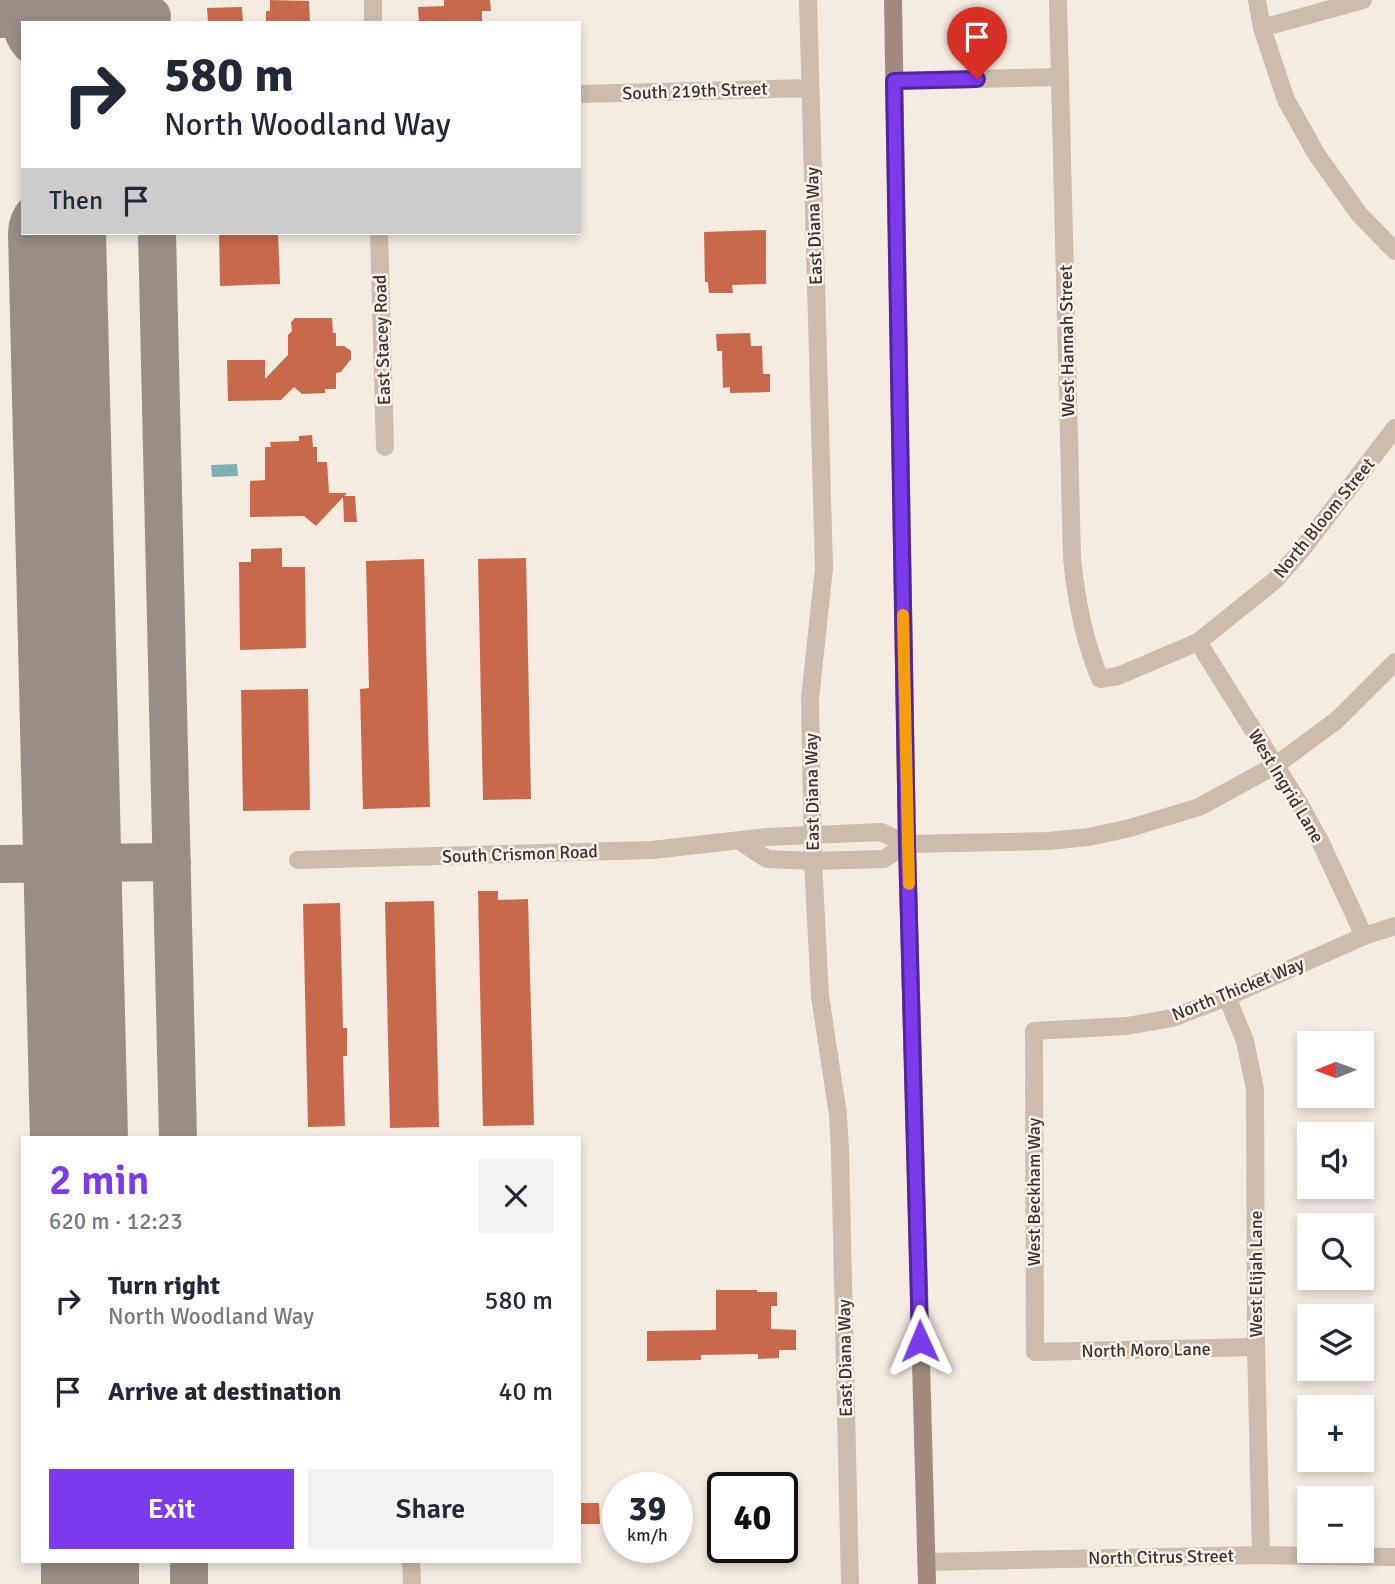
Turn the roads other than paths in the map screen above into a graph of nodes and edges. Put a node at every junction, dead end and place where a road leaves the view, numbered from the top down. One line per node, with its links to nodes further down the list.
1 (373, 0): 7 (street)
2 (808, 0): 11 (street, East Diana Way)
3 (893, 0): 10 (street)
4 (1058, 0): 9 (street, West Hannah Street)
5 (1257, 0): 8 (street)
6 (1363, 0): 8 (street)
7 (373, 21)
8 (1262, 28): 14 (street)
9 (1060, 77): 10 (street); 19 (street, West Hannah Street)
10 (894, 81): 23 (street)
11 (810, 88): 12 (street, South 219th Street); 21 (street, East Diana Way)
12 (581, 94)
13 (379, 235): 16 (street, East Stacey Road)
14 (1395, 251)
15 (1395, 428): 17 (street, North Bloom Street)
16 (385, 447)
17 (1198, 642): 19 (street, North Bloom Street); 20 (street, West Ingrid Lane)
18 (1395, 662): 20 (street)
19 (1100, 679)
20 (1276, 765): 23 (street); 27 (street, West Ingrid Lane)
21 (813, 836): 22 (street, South Crismon Road); 23 (street, South Crismon Road); 25 (street, East Diana Way)
22 (741, 842): 24 (street, South Crismon Road); 25 (street)
23 (907, 844): 25 (street); 34 (street)
24 (298, 860)
25 (813, 861): 37 (street, East Diana Way)
26 (1395, 926): 27 (street, North Thicket Way)
27 (1364, 936): 28 (street, North Thicket Way)
28 (1227, 997): 29 (street, North Thicket Way); 30 (street, West Elijah Lane)
29 (1034, 1031): 31 (street, West Beckham Way)
30 (1256, 1347): 31 (street, North Moro Lane); 32 (street, West Elijah Lane)
31 (1035, 1352)
32 (1261, 1555): 33 (street, North Citrus Street); 34 (street, North Citrus Street)
33 (1395, 1557)
34 (926, 1562): 38 (street)
35 (411, 1563): 36 (street)
36 (412, 1584)
37 (850, 1584)
38 (927, 1584)

